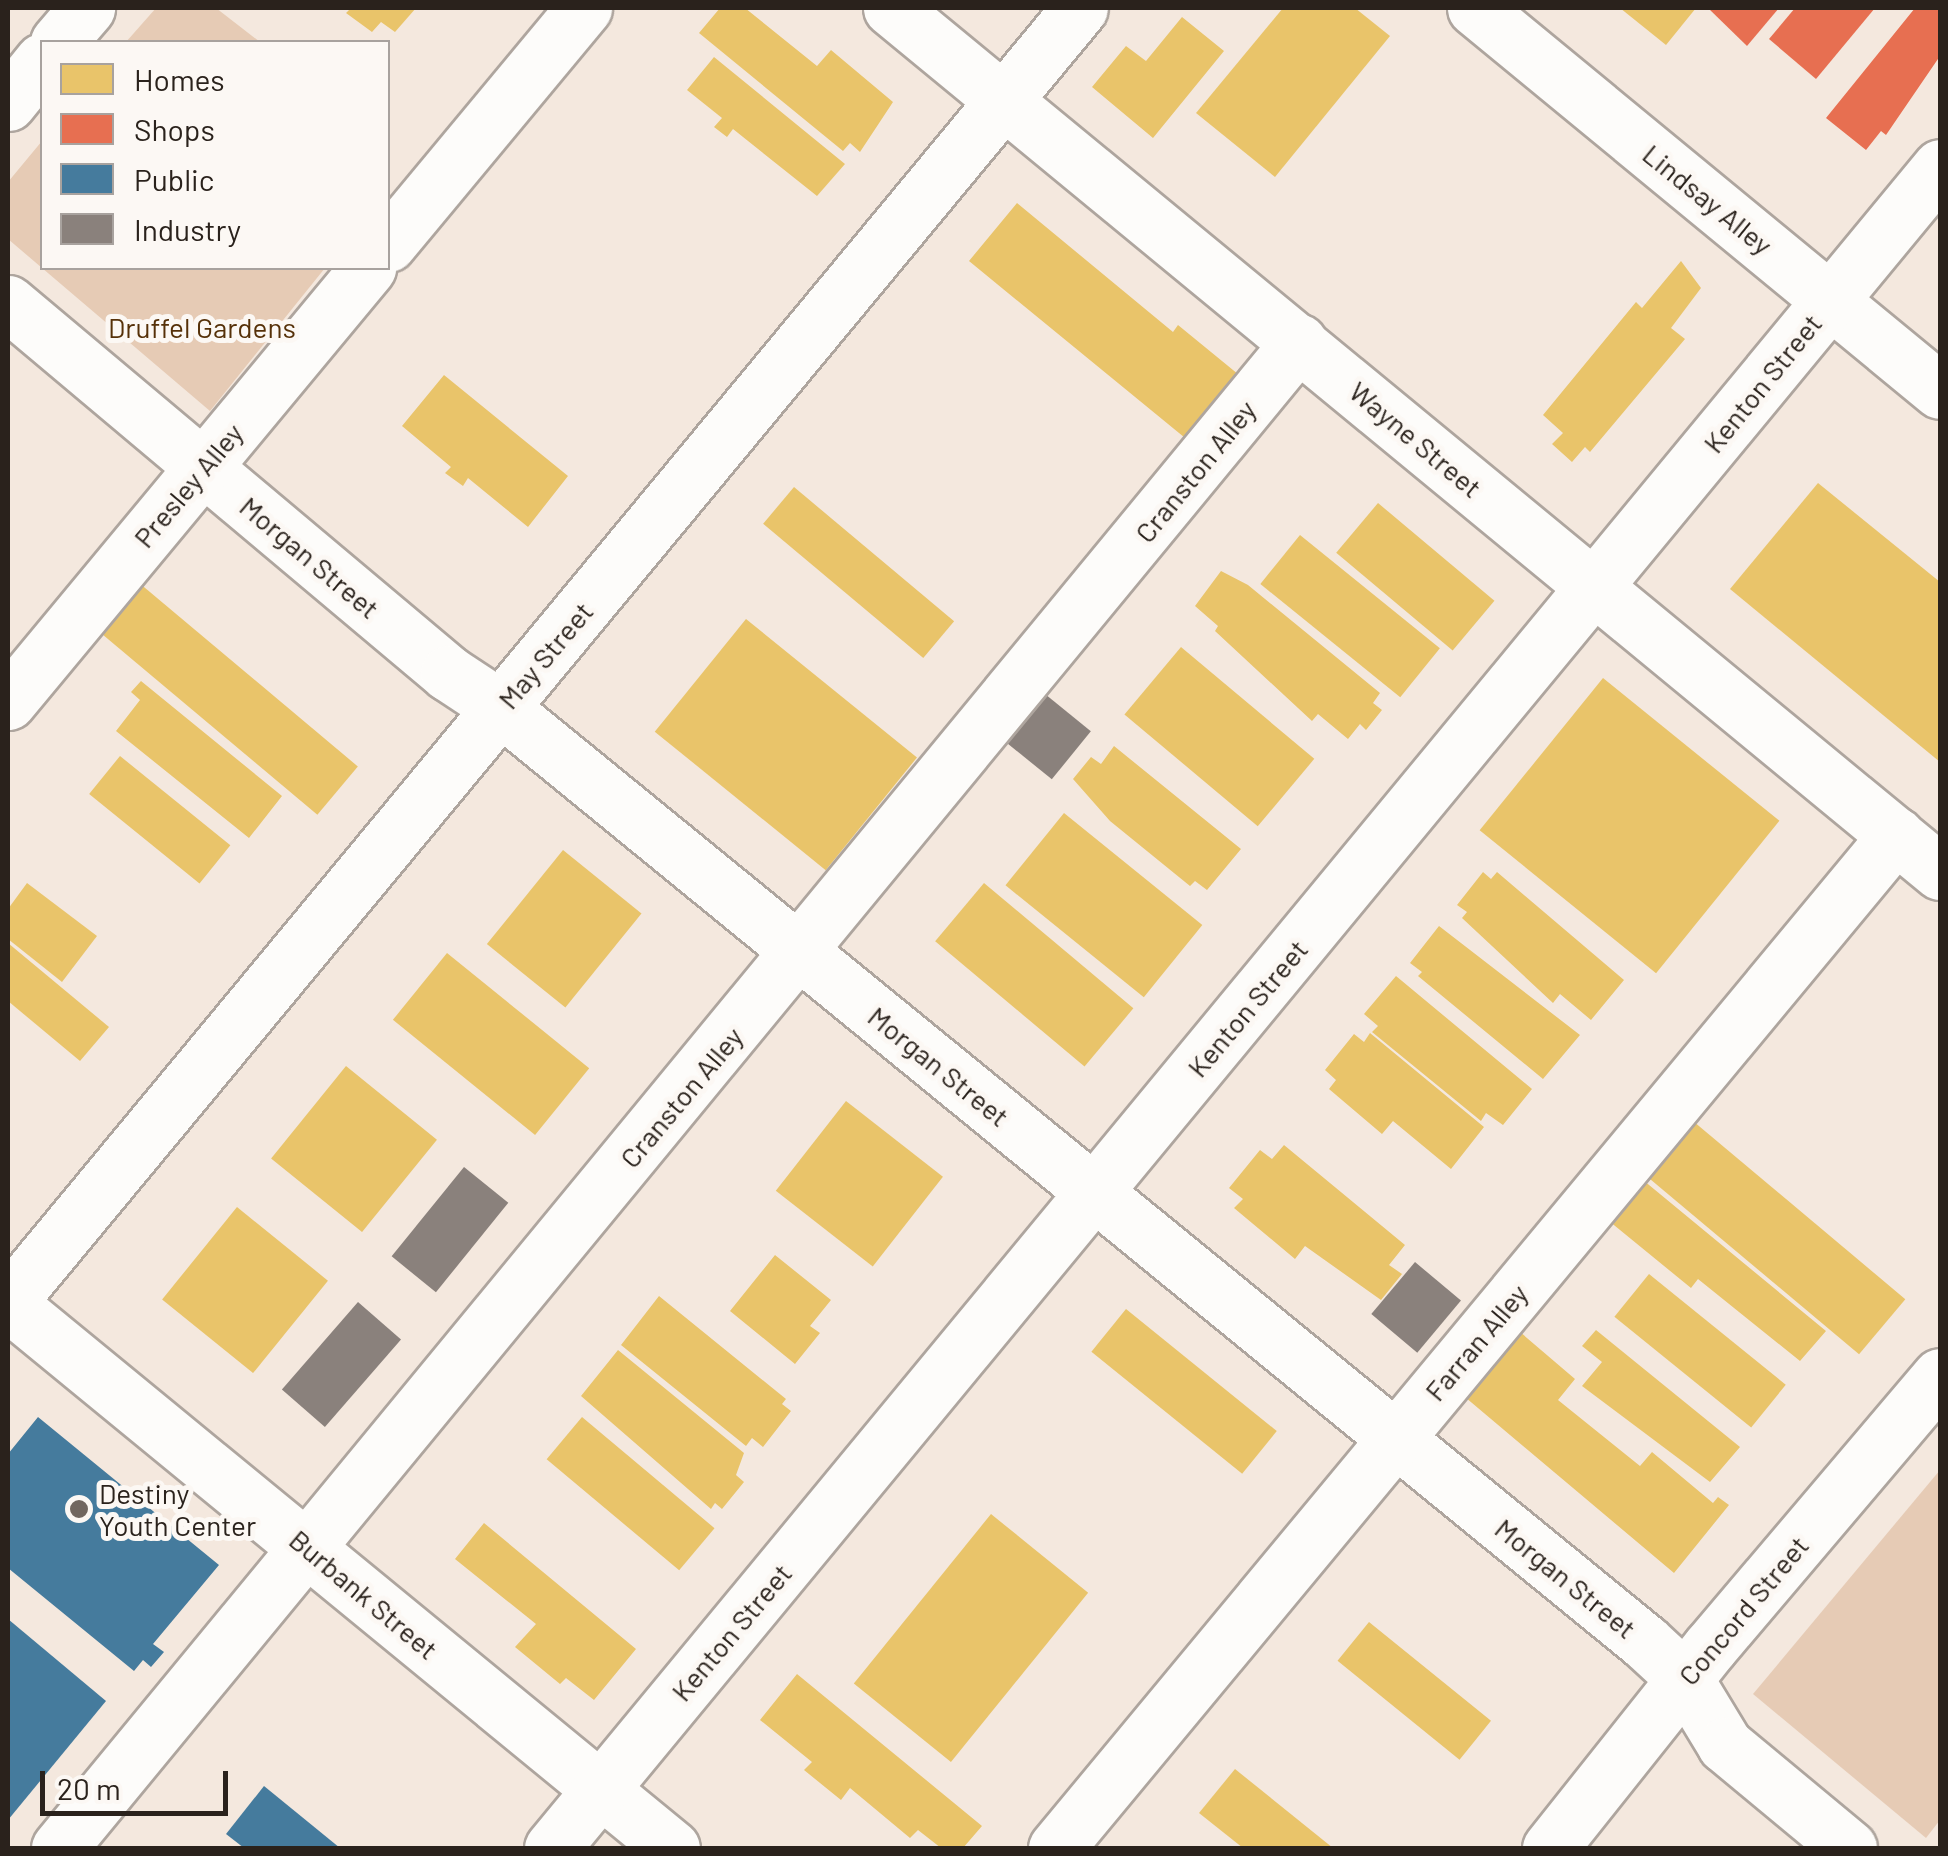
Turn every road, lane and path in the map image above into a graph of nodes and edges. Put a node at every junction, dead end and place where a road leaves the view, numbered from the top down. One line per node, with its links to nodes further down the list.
1 (87, 8): 6 (street)
2 (584, 8): 11 (street)
3 (891, 8): 8 (street, Wayne Street)
4 (1080, 8): 8 (street, May Street)
5 (1474, 8): 13 (street, Lindsay Alley)
6 (60, 40)
7 (40, 63): 9 (street)
8 (1004, 100): 15 (street, Wayne Street); 20 (street, May Street)
9 (8, 103)
10 (1940, 167): 13 (street, Kenton Street)
11 (390, 242)
12 (366, 270): 17 (street, Presley Alley)
13 (1830, 300): 16 (street, Lindsay Alley); 18 (street, Kenton Street)
14 (8, 303): 17 (street, Morgan Street)
15 (1300, 342): 18 (street, Wayne Street); 23 (street, Cranston Alley)
16 (1940, 392)
17 (202, 467): 19 (street, Presley Alley); 20 (street, Morgan Street)
18 (1595, 587): 21 (street, Wayne Street); 24 (street, Kenton Street)
19 (8, 702)
20 (501, 708): 23 (street, Morgan Street); 25 (street, May Street)
21 (1896, 835): 22 (street, Wayne Street); 27 (street, Farran Alley)
22 (1940, 872)
23 (800, 952): 24 (street, Morgan Street); 28 (street, Cranston Alley)
24 (1094, 1192): 27 (street, Morgan Street); 30 (street, Kenton Street)
25 (8, 1303): 28 (street, Burbank Street)
26 (1936, 1390): 29 (street, Concord Street)
27 (1396, 1439): 29 (street, Morgan Street); 34 (street, Farran Alley)
28 (306, 1546): 30 (street, Burbank Street); 31 (street, Cranston Alley)
29 (1685, 1679): 35 (street, Concord Street); 36 (street, Morgan Street)
30 (600, 1790): 32 (street, Kenton Street); 33 (street, Burbank Street)
31 (59, 1848)
32 (552, 1848)
33 (672, 1848)
34 (1056, 1848)
35 (1550, 1848)
36 (1850, 1848)

